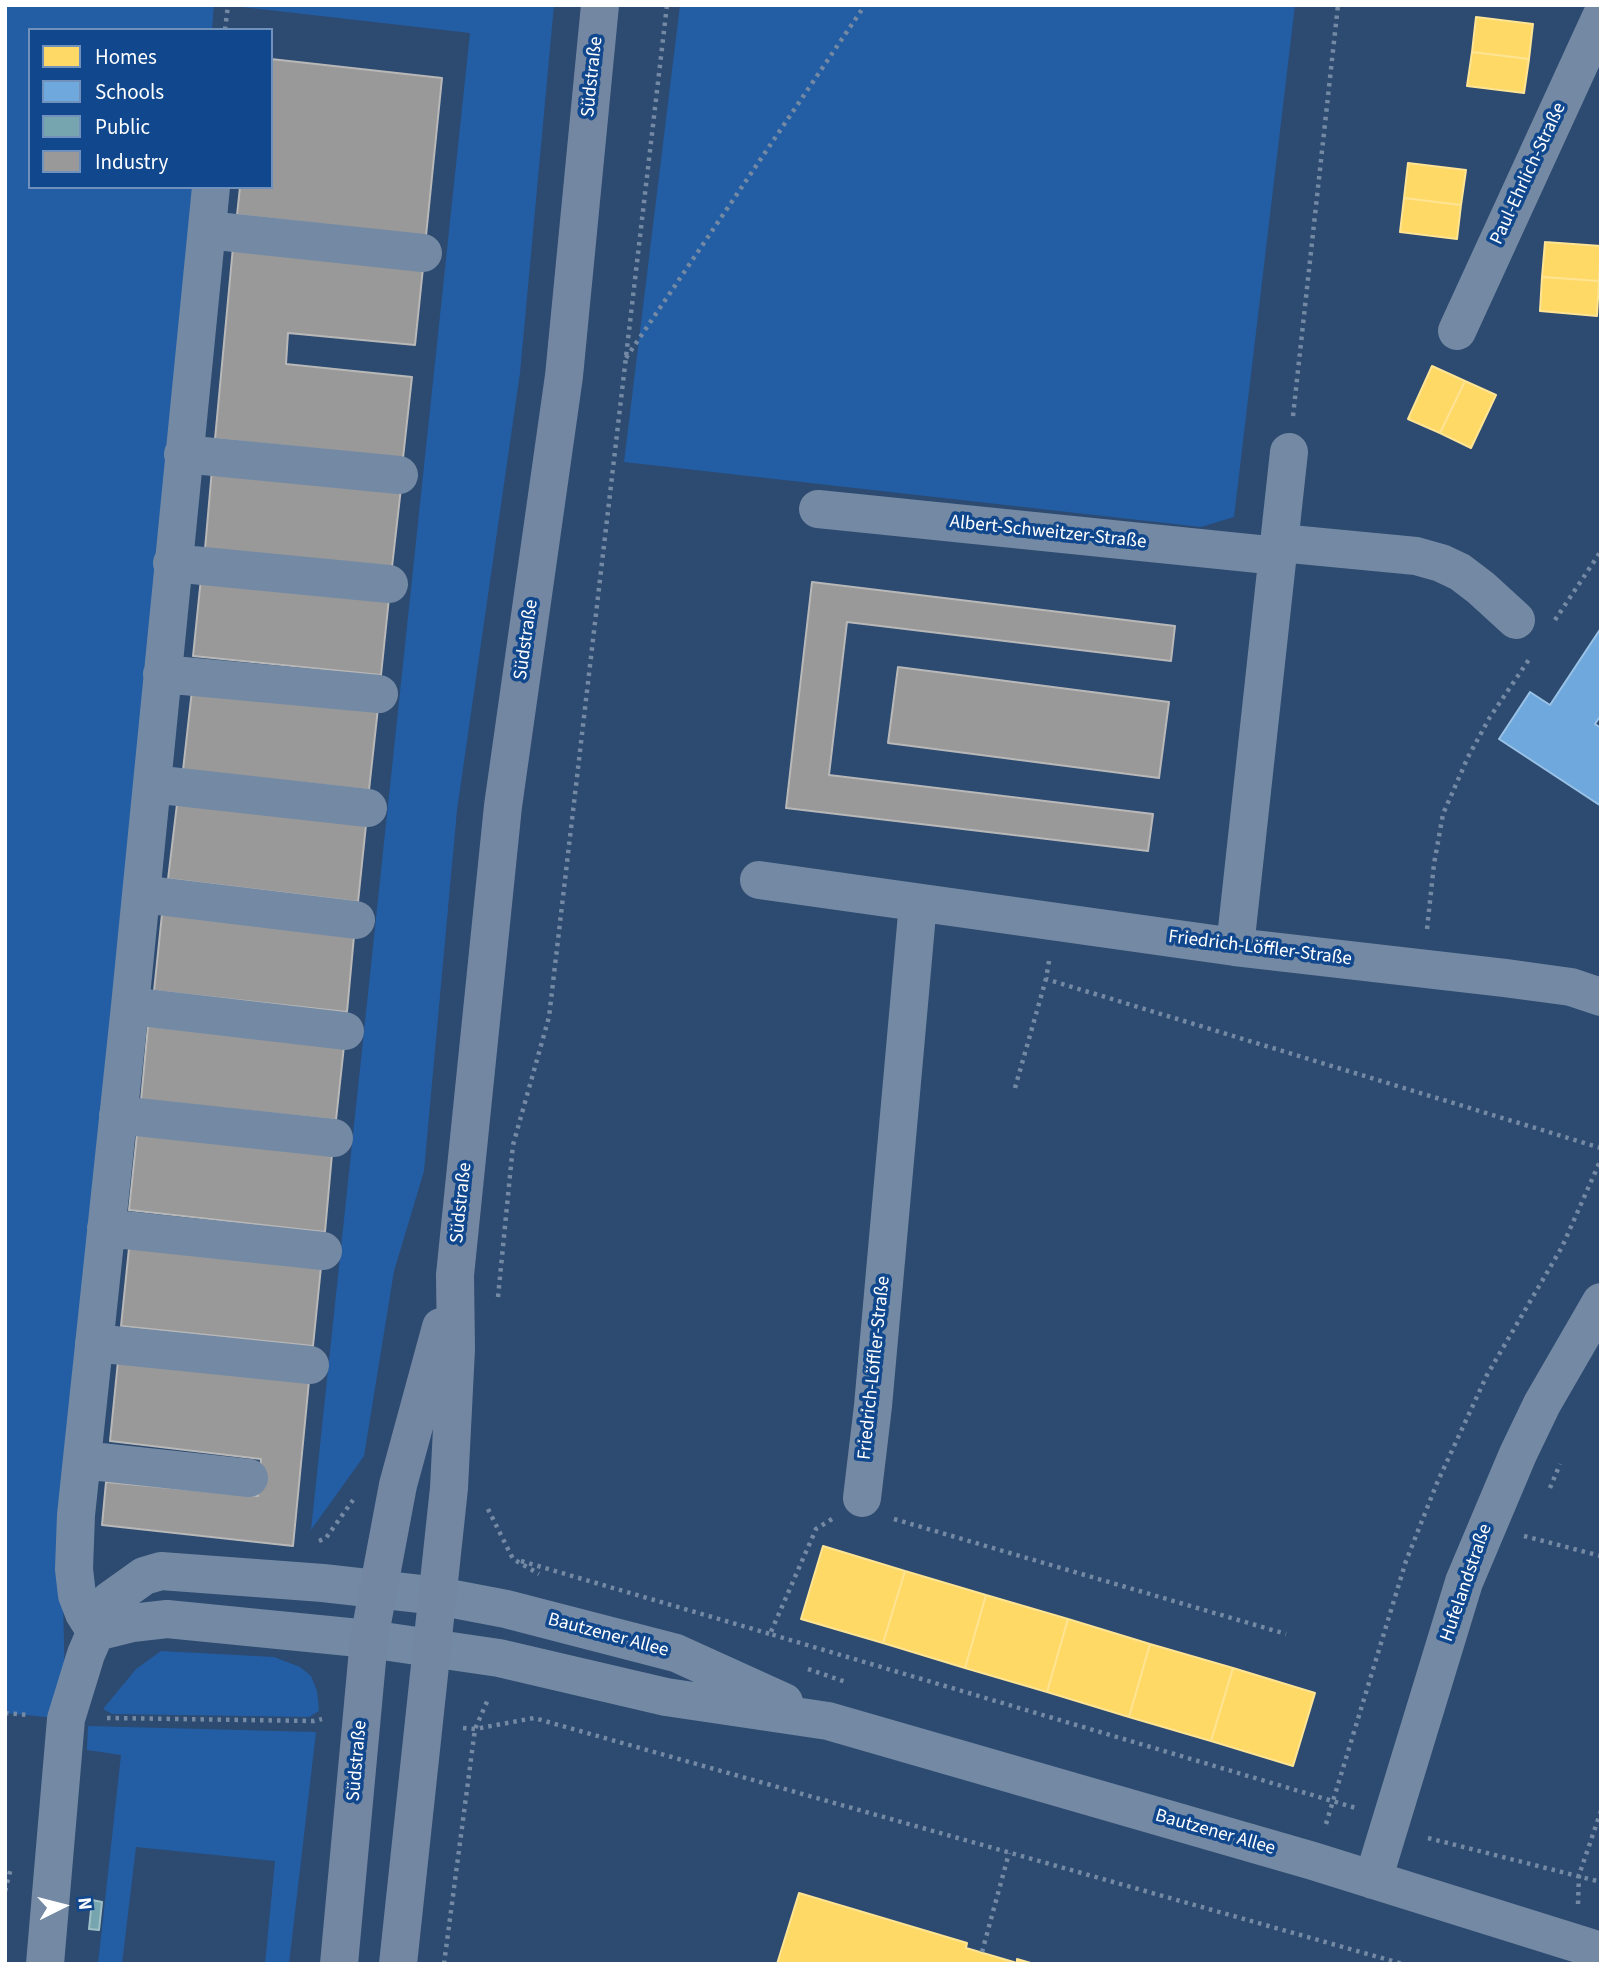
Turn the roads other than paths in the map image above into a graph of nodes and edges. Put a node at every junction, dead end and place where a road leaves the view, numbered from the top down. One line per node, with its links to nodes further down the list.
1 (600, 5): 31 (main road, Südstraße)
2 (1601, 17): 6 (street, Paul-Ehrlich-Straße)
3 (211, 189): 4 (street)
4 (207, 230): 5 (street); 8 (street)
5 (423, 253)
6 (1457, 331)
7 (1289, 452): 11 (street)
8 (183, 454): 9 (street); 12 (street)
9 (398, 475)
10 (818, 509): 11 (street, Albert-Schweitzer-Straße)
11 (1279, 549): 14 (street, Albert-Schweitzer-Straße); 23 (street)
12 (172, 563): 13 (street); 15 (street)
13 (389, 584)
14 (1526, 634)
15 (162, 674): 16 (street); 17 (street)
16 (379, 694)
17 (152, 784): 18 (street); 20 (street)
18 (368, 808)
19 (759, 880): 21 (street, Friedrich-Löffler-Straße)
20 (141, 894): 22 (street); 25 (street)
21 (918, 903): 23 (street, Friedrich-Löffler-Straße); 37 (street, Friedrich-Löffler-Straße)
22 (356, 920)
23 (1235, 947): 24 (street, Friedrich-Löffler-Straße)
24 (1601, 997)
25 (130, 1006): 26 (street); 27 (street)
26 (345, 1031)
27 (118, 1115): 28 (street); 29 (street)
28 (334, 1138)
29 (106, 1228): 30 (street); 33 (street)
30 (323, 1251)
31 (455, 1275): 38 (main road, Südstraße); 39 (main road, Südstraße)
32 (1601, 1302): 44 (street, Hufelandstraße)
33 (94, 1343): 34 (street); 35 (street)
34 (310, 1366)
35 (82, 1460): 36 (street); 40 (street)
36 (249, 1478)
37 (862, 1498)
38 (378, 1588): 39 (street, Bautzener Allee); 40 (street, Bautzener Allee); 41 (main road, Südstraße)
39 (438, 1596): 42 (main road, Südstraße); 43 (street, Bautzener Allee)
40 (96, 1632): 41 (street, Bautzener Allee); 46 (street, Bautzener Allee)
41 (369, 1639): 42 (street, Bautzener Allee); 47 (main road, Südstraße)
42 (431, 1649): 43 (street, Bautzener Allee); 48 (main road, Südstraße)
43 (828, 1721): 44 (street, Bautzener Allee)
44 (1373, 1880): 45 (street, Bautzener Allee)
45 (1582, 1953)
46 (45, 1964)
47 (339, 1964)
48 (398, 1964)

